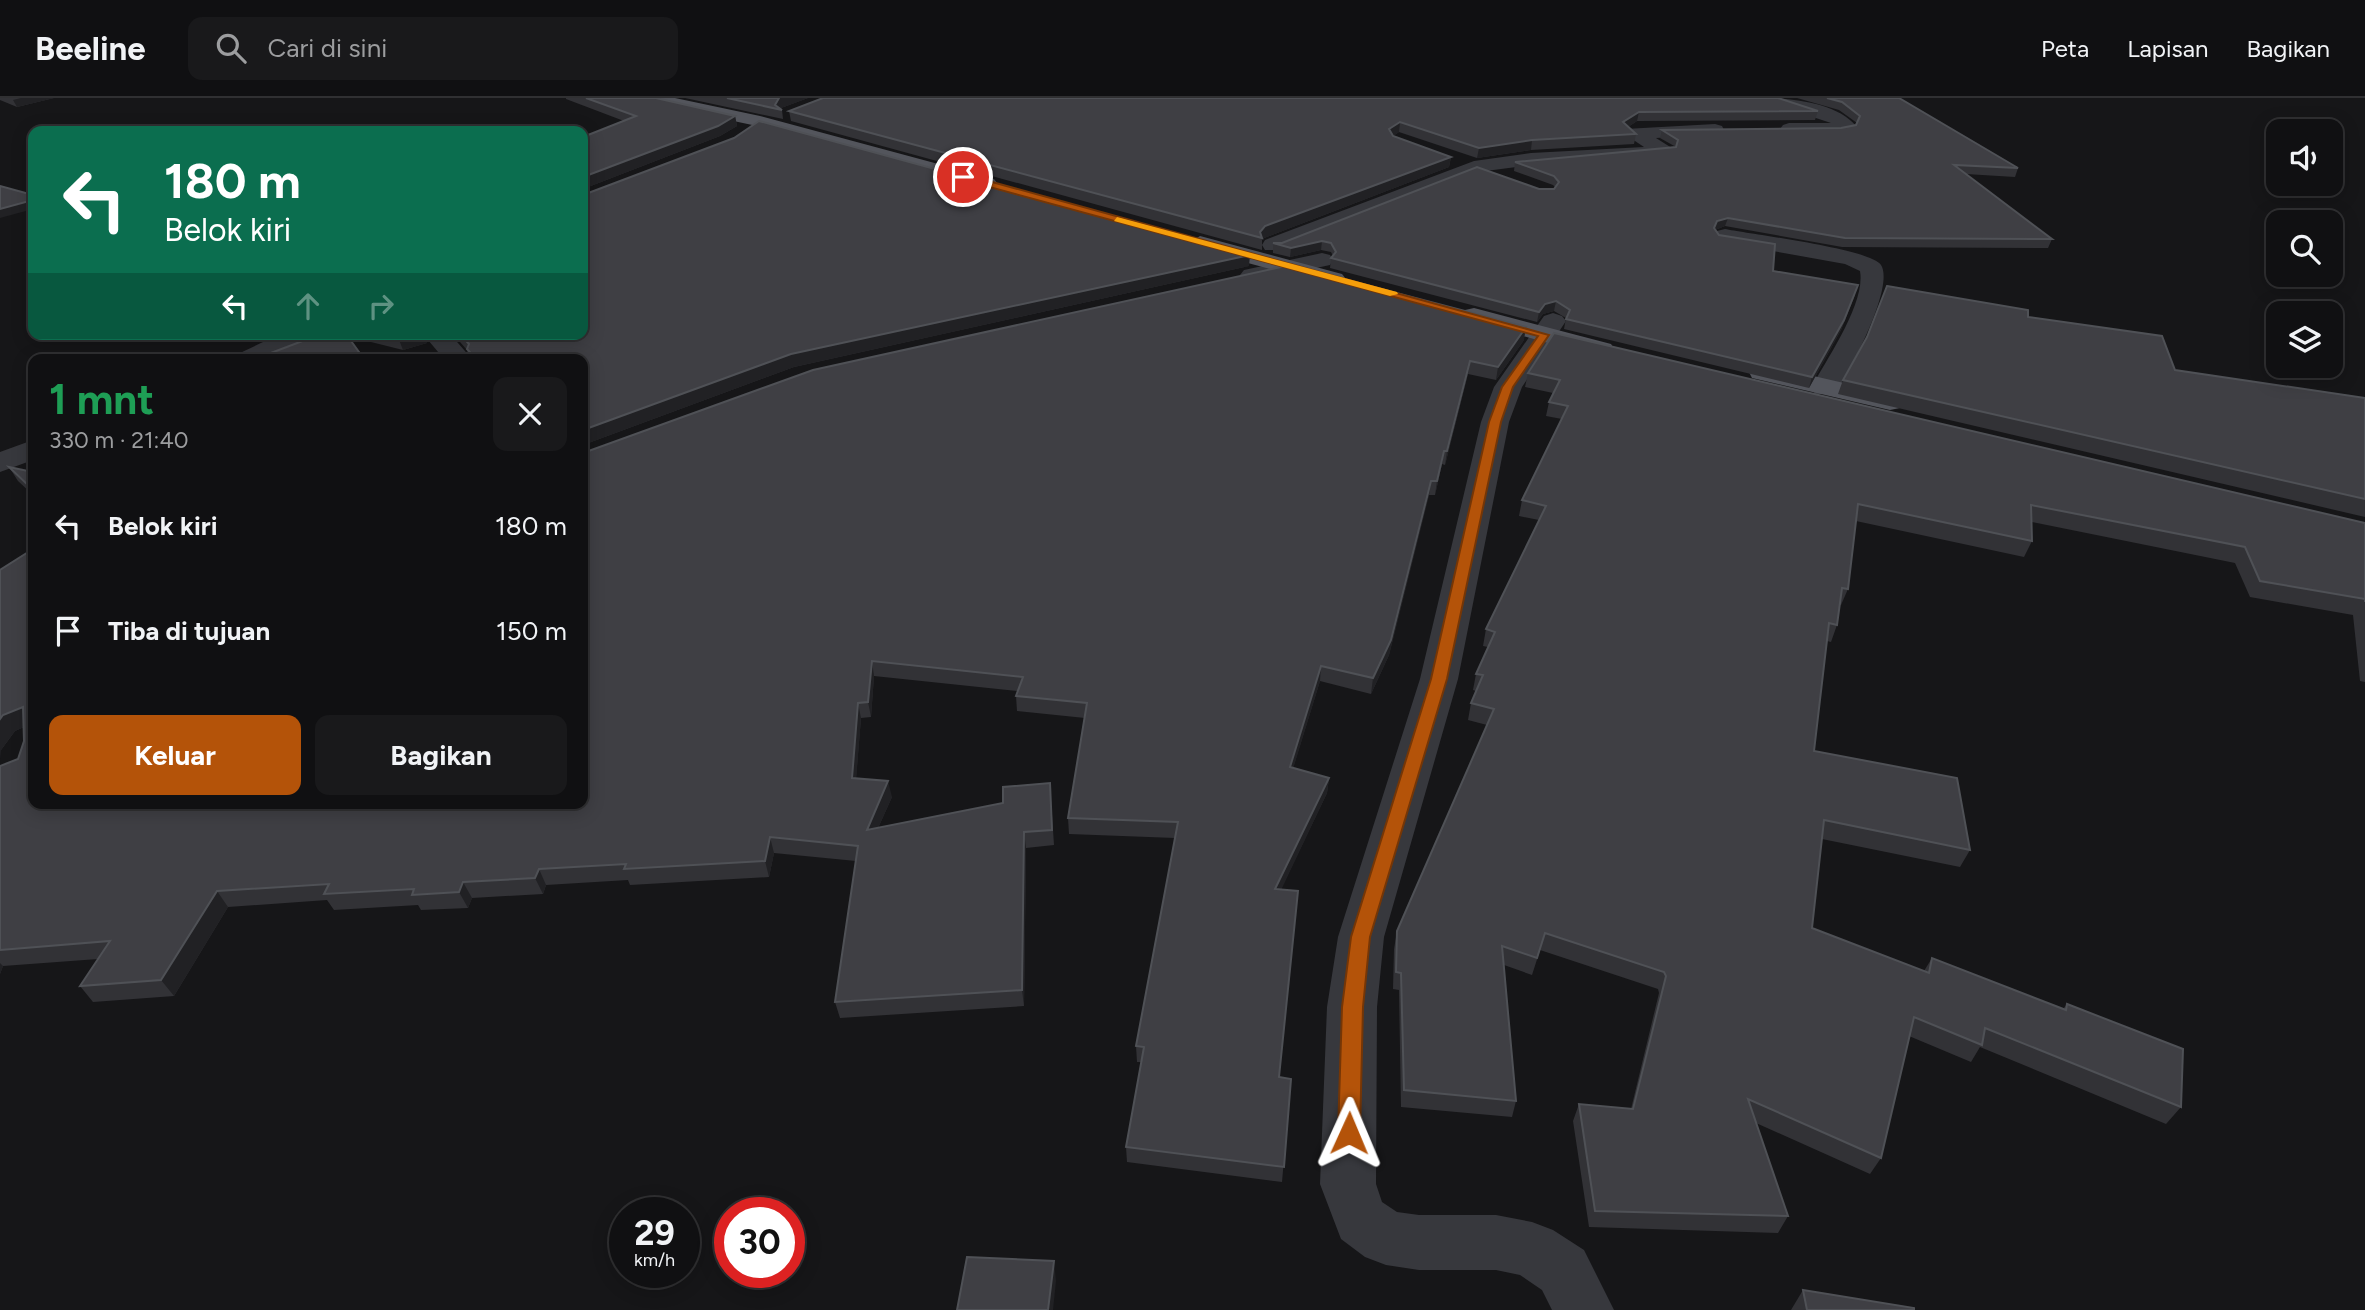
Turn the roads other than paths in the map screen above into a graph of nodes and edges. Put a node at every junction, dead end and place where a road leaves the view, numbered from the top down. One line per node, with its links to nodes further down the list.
1 (717, 98): 3 (main road)
2 (1773, 98): 5 (street)
3 (659, 100)
4 (1731, 129): 7 (street)
5 (1772, 129)
6 (1450, 158): 7 (street)
7 (1474, 167): 8 (street); 10 (street)
8 (1511, 180)
9 (1725, 236): 21 (street)
10 (1273, 245): 11 (main road); 12 (main road)
11 (1322, 260): 12 (street); 12 (main road)
12 (1289, 267): 13 (street)
13 (1223, 282)
14 (1453, 302): 15 (main road)
15 (1548, 328): 18 (main road); 24 (street)
16 (289, 340): 19 (street)
17 (442, 340): 20 (street)
18 (1629, 348)
19 (259, 354)
20 (454, 354)
21 (1825, 388): 21 (main road)
22 (28, 451): 23 (street)
23 (0, 463)
24 (1584, 1310)

